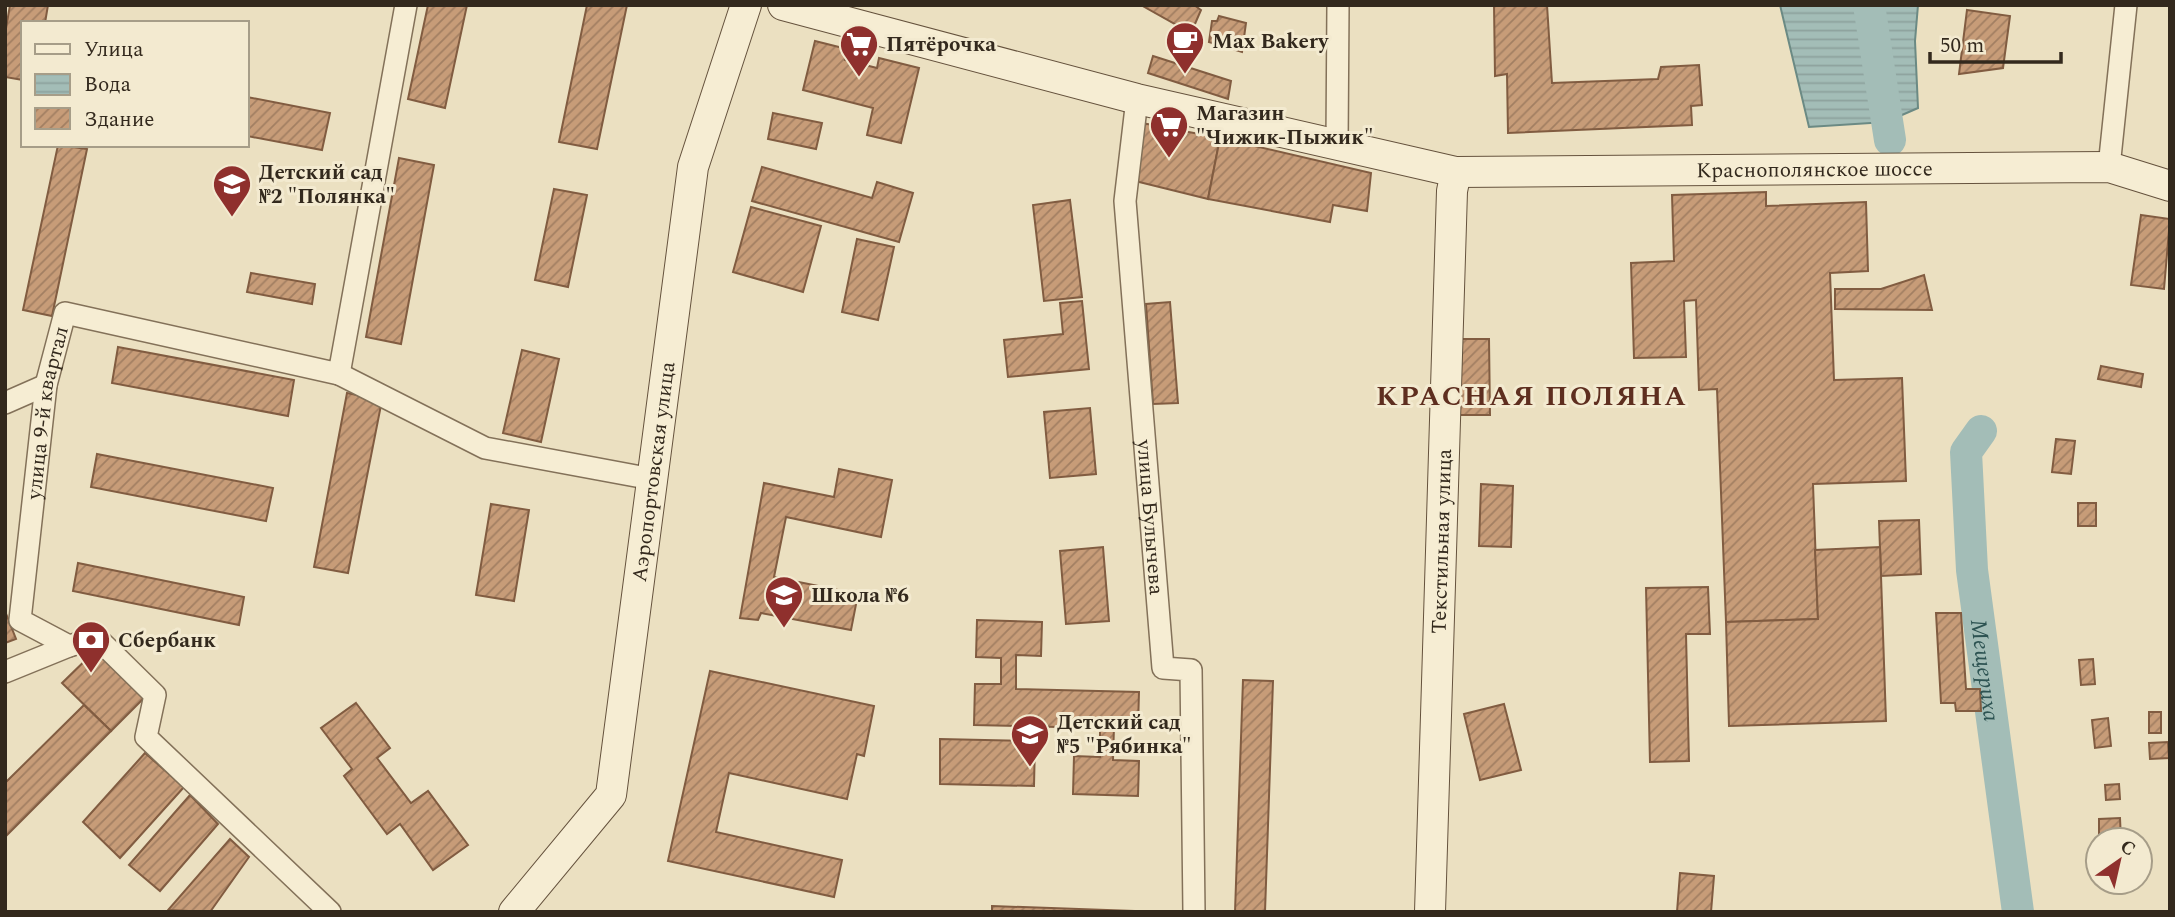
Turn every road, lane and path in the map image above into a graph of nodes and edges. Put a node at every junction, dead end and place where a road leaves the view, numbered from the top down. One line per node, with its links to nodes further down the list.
1 (406, 5): 11 (street)
2 (746, 5): 14 (street, Аэропортовская улица)
3 (783, 5): 6 (street, Краснополянское шоссе)
4 (1338, 5): 7 (street)
5 (2126, 5): 8 (street)
6 (1137, 99): 7 (street, Краснополянское шоссе); 19 (street, улица Булычева)
7 (1337, 143): 9 (street, Краснополянское шоссе)
8 (2109, 167): 9 (street, Краснополянское шоссе); 10 (street, Краснополянское шоссе)
9 (1456, 172): 20 (street, Текстильная улица)
10 (2170, 186)
11 (339, 374): 12 (street, улица 9-й квартал); 14 (street)
12 (47, 385): 13 (street); 15 (street, улица 9-й квартал)
13 (5, 403)
14 (652, 479): 18 (street, Аэропортовская улица)
15 (69, 646): 16 (street); 17 (street)
16 (5, 672)
17 (330, 912)
18 (513, 912)
19 (1194, 912)
20 (1430, 912)

